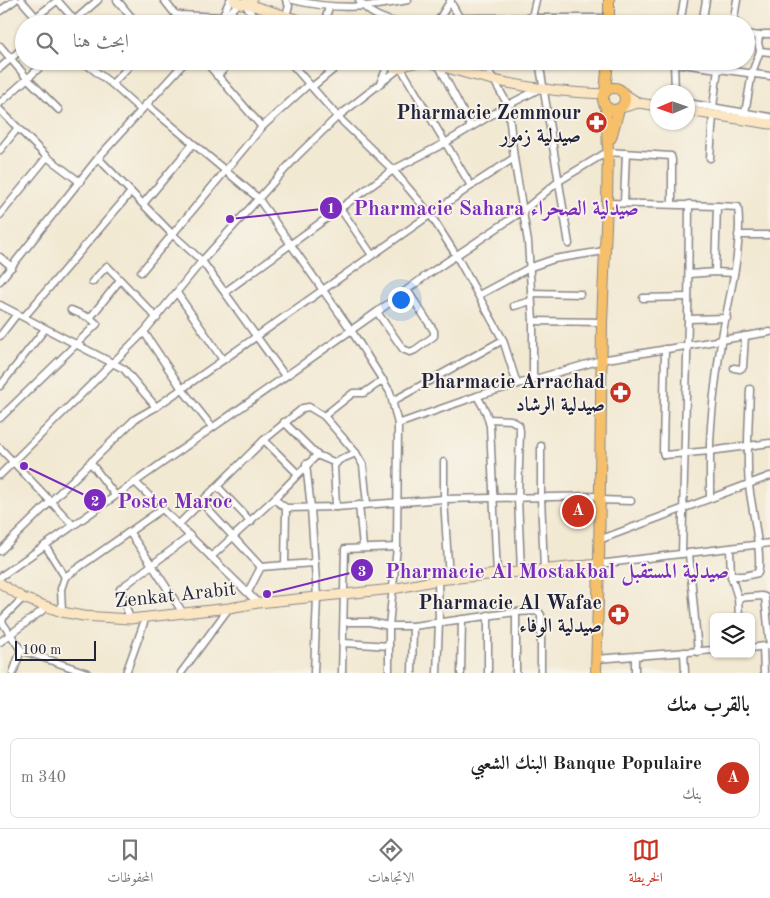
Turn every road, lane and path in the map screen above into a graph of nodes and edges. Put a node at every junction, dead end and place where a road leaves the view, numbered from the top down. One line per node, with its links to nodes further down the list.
1 (14, 0): 20 (street)
2 (21, 0): 22 (street)
3 (58, 0): 23 (street); 24 (street)
4 (98, 0): 25 (street)
5 (164, 0): 27 (street)
6 (265, 0): 21 (street)
7 (286, 0): 30 (street)
8 (293, 0): 19 (street)
9 (408, 0): 18 (street)
10 (536, 0): 35 (street)
11 (609, 0): 36 (main road)
12 (684, 0): 37 (street)
13 (706, 0): 38 (street)
14 (737, 0): 39 (street)
15 (120, 1): 26 (street)
16 (450, 1): 33 (street); 34 (street)
17 (241, 2): 21 (street); 28 (street); 29 (street)
18 (361, 3): 19 (street); 32 (street)
19 (329, 7): 31 (street)
20 (0, 11)
21 (274, 12): 30 (street)
22 (34, 15)
23 (39, 15)
24 (71, 15)
25 (84, 15)
26 (130, 15)
27 (179, 15)
28 (227, 15)
29 (251, 15)
30 (286, 15)
31 (327, 15)
32 (374, 15)
33 (441, 15)
34 (458, 15)
35 (533, 15)
36 (609, 15)
37 (682, 15)
38 (704, 15)
39 (734, 15)
40 (770, 34): 42 (street)
41 (755, 35): 42 (street)
42 (759, 36): 44 (street)
43 (0, 46): 47 (street)
44 (760, 51): 45 (street); 49 (street)
45 (770, 52)
46 (15, 55): 47 (street)
47 (11, 58): 48 (street); 50 (street)
48 (15, 63)
49 (755, 65)
50 (0, 68)
51 (21, 70): 76 (street)
52 (36, 70): 76 (street)
53 (94, 70): 79 (street)
54 (125, 70): 79 (street)
55 (178, 70): 87 (street)
56 (213, 70): 74 (street)
57 (223, 70): 74 (street)
58 (297, 70): 80 (street)
59 (329, 70): 80 (street)
60 (386, 70): 78 (street)
61 (399, 70): 78 (street)
62 (409, 70): 104 (street)
63 (441, 70): 102 (street)
64 (455, 70): 77 (street)
65 (489, 70): 77 (street)
66 (540, 70): 82 (street)
67 (608, 70): 84 (main road)
68 (613, 70): 83 (main road)
69 (674, 70): 81 (street)
70 (718, 70): 96 (street)
71 (726, 70): 73 (street)
72 (753, 70): 73 (street)
73 (752, 73): 75 (street); 97 (street)
74 (217, 76): 101 (street)
75 (770, 76)
76 (27, 78): 85 (street); 93 (street)
77 (494, 80): 82 (street); 88 (street)
78 (380, 82): 98 (street)
79 (112, 84): 94 (street)
80 (311, 85): 98 (street); 101 (street)
81 (675, 85)
82 (541, 90): 84 (street); 88 (street); 115 (street)
83 (621, 91): 84 (main road); 86 (street); 91 (main road)
84 (605, 98): 91 (main road); 107 (main road)
85 (0, 103)
86 (639, 103): 89 (street); 91 (street)
87 (146, 104): 94 (street); 105 (street)
88 (508, 105): 102 (street); 111 (street)
89 (650, 105)
90 (695, 105): 96 (street)
91 (620, 108): 107 (main road)
92 (0, 110): 103 (street)
93 (59, 110)
94 (141, 110): 110 (street)
95 (695, 111): 96 (street)
96 (713, 111): 97 (street); 112 (street)
97 (746, 116): 99 (street); 100 (street)
98 (338, 117): 114 (street); 119 (street)
99 (770, 117)
100 (770, 124)
101 (262, 127): 113 (street)
102 (471, 127): 104 (street)
103 (18, 129): 106 (street); 109 (street)
104 (445, 143): 114 (street); 117 (street)
105 (193, 144): 113 (street); 123 (street)
106 (0, 150)
107 (607, 150): 108 (street); 115 (street); 120 (main road)
108 (626, 153): 121 (street); 122 (street)
109 (47, 157): 116 (street); 129 (street)
110 (98, 158): 116 (street); 118 (street)
111 (514, 158): 117 (street); 127 (street)
112 (710, 158)
113 (225, 170): 119 (street); 130 (street)
114 (393, 170): 126 (street); 128 (street)
115 (560, 181): 127 (street); 133 (street)
116 (80, 182): 140 (street)
117 (471, 186): 128 (street)
118 (131, 192): 123 (street); 163 (street)
119 (258, 198): 134 (street); 139 (street)
120 (607, 202): 121 (street); 135 (main road)
121 (624, 203): 122 (street)
122 (672, 203): 124 (street)
123 (143, 204): 130 (street)
124 (689, 204): 125 (street); 145 (street)
125 (717, 206): 131 (street); 143 (street)
126 (340, 208): 134 (street); 136 (street)
127 (524, 210): 137 (street); 141 (street)
128 (430, 214): 136 (street); 137 (street)
129 (0, 215)
130 (172, 234): 139 (street); 142 (street)
131 (738, 234): 132 (street); 144 (street)
132 (770, 235)
133 (569, 244)
134 (290, 245): 149 (street); 151 (street)
135 (604, 251): 141 (street); 169 (main road)
136 (372, 255): 149 (street)
137 (456, 255): 150 (street); 155 (street)
138 (0, 257): 140 (street)
139 (202, 261): 151 (street); 152 (street)
140 (12, 266): 147 (street)
141 (530, 267): 153 (street); 155 (street)
142 (141, 272)
143 (715, 272): 144 (street); 145 (street)
144 (734, 273): 166 (street)
145 (689, 274): 156 (street)
146 (120, 280): 148 (street); 164 (street); 165 (street)
147 (0, 281)
148 (92, 282)
149 (321, 290): 171 (street); 175 (street)
150 (407, 290): 162 (street); 162 (street)
151 (226, 292): 175 (street)
152 (177, 293): 165 (street); 182 (street)
153 (531, 293): 154 (street); 158 (street)
154 (580, 294)
155 (479, 295): 177 (street)
156 (688, 297): 157 (street); 167 (street)
157 (643, 298)
158 (531, 301): 160 (street); 168 (street)
159 (0, 305): 163 (street)
160 (514, 306)
161 (71, 310): 164 (street)
162 (377, 312): 171 (street)
163 (21, 316): 170 (street); 174 (street)
164 (90, 318): 179 (street)
165 (157, 318): 172 (street)
166 (726, 318): 167 (street); 178 (street)
167 (688, 320): 180 (street)
168 (533, 321): 169 (street); 187 (street)
169 (602, 322): 183 (main road)
170 (45, 329): 179 (street); 190 (street)
171 (350, 330): 186 (street); 188 (street)
172 (144, 332): 184 (street); 191 (street)
173 (770, 332): 176 (street)
174 (0, 336)
175 (256, 336): 182 (street); 186 (street)
176 (745, 336): 178 (street); 185 (street)
177 (504, 340): 189 (street); 194 (street)
178 (722, 340): 180 (street); 207 (street)
179 (77, 345): 184 (street); 197 (street)
180 (687, 345): 181 (street); 209 (street)
181 (665, 349): 183 (street); 209 (street)
182 (223, 360): 191 (street)
183 (601, 360): 187 (street); 226 (main road)
184 (112, 363): 195 (street); 211 (street)
185 (734, 368)
186 (285, 376): 201 (street)
187 (533, 379): 189 (street)
188 (382, 380): 194 (street); 196 (street)
189 (518, 384): 193 (street)
190 (0, 386)
191 (182, 389): 195 (street); 201 (street)
192 (750, 389): 205 (street)
193 (477, 396): 198 (street); 200 (street)
194 (393, 401): 200 (street)
195 (156, 407): 212 (street)
196 (324, 416): 199 (street); 208 (street)
197 (0, 418)
198 (489, 419): 224 (street); 225 (street)
199 (284, 422): 202 (street); 210 (street)
200 (398, 424): 233 (street)
201 (212, 427): 219 (street)
202 (264, 440): 216 (street); 221 (street)
203 (770, 443): 205 (street)
204 (541, 446): 223 (street)
205 (749, 446): 207 (street); 220 (street)
206 (0, 448): 211 (street)
207 (710, 451): 209 (street); 227 (street)
208 (356, 454): 214 (street); 235 (street)
209 (685, 454): 239 (street)
210 (317, 455): 214 (street); 215 (street)
211 (12, 461): 217 (street); 230 (street)
212 (90, 462): 222 (street); 230 (street)
213 (444, 462): 229 (street)
214 (336, 463): 236 (street)
215 (306, 464): 216 (street); 238 (street)
216 (298, 474): 228 (street)
217 (0, 475)
218 (770, 476): 220 (street)
219 (135, 482): 222 (street); 240 (street)
220 (749, 484): 227 (street); 250 (street)
221 (218, 487): 232 (street); 241 (street)
222 (115, 495): 243 (street)
223 (540, 497): 225 (street); 226 (street); 262 (street)
224 (494, 498): 225 (street); 229 (street); 264 (street)
225 (518, 498): 263 (street)
226 (600, 498): 231 (street); 247 (main road)
227 (710, 498): 239 (street)
228 (274, 499): 237 (street); 241 (street)
229 (444, 500): 233 (street); 268 (street)
230 (52, 501): 243 (street); 254 (street)
231 (631, 501)
232 (201, 502): 242 (street); 246 (street)
233 (397, 502): 235 (street); 252 (street)
234 (359, 504): 235 (street); 236 (street); 251 (street)
235 (367, 504)
236 (336, 507): 238 (street)
237 (286, 508): 238 (street); 260 (street)
238 (311, 508): 257 (street)
239 (683, 508): 247 (street); 255 (street)
240 (162, 509): 242 (street); 244 (street)
241 (251, 522): 246 (street)
242 (179, 524): 245 (street)
243 (73, 525): 249 (street)
244 (130, 533): 258 (street); 267 (street)
245 (190, 536): 256 (street); 258 (street)
246 (234, 538): 256 (street); 261 (street)
247 (599, 540): 259 (main road)
248 (770, 543): 250 (street)
249 (45, 545): 266 (street); 267 (street)
250 (757, 545): 253 (street); 265 (street)
251 (363, 547): 252 (street); 273 (street)
252 (397, 547): 271 (street)
253 (730, 549): 255 (street); 265 (street)
254 (0, 551)
255 (685, 554): 259 (street); 301 (street)
256 (211, 558): 272 (street)
257 (315, 563): 260 (street); 274 (street)
258 (152, 564): 282 (street); 286 (street)
259 (599, 564): 262 (street, Zenkat Arabit); 303 (main road)
260 (285, 565): 261 (street)
261 (261, 567): 272 (street)
262 (544, 568): 263 (street, Zenkat Arabit)
263 (521, 571): 264 (street, Zenkat Arabit)
264 (497, 574): 268 (street, Zenkat Arabit)
265 (731, 576): 276 (street)
266 (0, 577)
267 (65, 577): 280 (street)
268 (449, 579): 269 (street, Zenkat Arabit)
269 (438, 580): 271 (street, Zenkat Arabit); 289 (street)
270 (0, 582): 275 (street, Zenkat Arabit)
271 (394, 589): 273 (street, Zenkat Arabit); 290 (street)
272 (248, 592): 277 (street)
273 (344, 594): 274 (street, Zenkat Arabit); 288 (street)
274 (317, 597): 277 (street, Zenkat Arabit); 308 (street)
275 (22, 598): 278 (street, Zenkat Arabit); 292 (street)
276 (738, 598): 283 (street); 296 (street)
277 (258, 603): 279 (street, Zenkat Arabit)
278 (46, 607): 280 (street, Zenkat Arabit); 292 (street)
279 (228, 608): 282 (street, Zenkat Arabit); 307 (street)
280 (62, 612): 286 (street, Zenkat Arabit)
281 (516, 612): 284 (street); 315 (street); 316 (street)
282 (183, 613): 285 (street, Zenkat Arabit)
283 (739, 613)
284 (488, 616): 287 (street); 314 (street)
285 (146, 617): 286 (street, Zenkat Arabit); 306 (street)
286 (130, 619)
287 (462, 619): 289 (street); 313 (street)
288 (344, 622): 290 (street); 294 (street)
289 (439, 622): 291 (street); 312 (street)
290 (389, 626): 291 (street); 295 (street)
291 (413, 626): 311 (street)
292 (10, 635): 293 (street); 298 (street)
293 (0, 642)
294 (344, 643): 295 (street); 309 (street)
295 (389, 646): 310 (street)
296 (768, 646): 297 (street); 320 (street)
297 (755, 648)
298 (21, 650): 304 (street); 305 (street)
299 (710, 650): 301 (street)
300 (684, 652): 301 (street); 302 (street); 319 (street)
301 (698, 652)
302 (635, 657): 303 (street); 318 (street)
303 (596, 659): 317 (main road)
304 (14, 673)
305 (88, 673)
306 (126, 673)
307 (181, 673)
308 (314, 673)
309 (342, 673)
310 (389, 673)
311 (412, 673)
312 (437, 673)
313 (461, 673)
314 (488, 673)
315 (516, 673)
316 (541, 673)
317 (596, 673)
318 (635, 673)
319 (686, 673)
320 (764, 673)

